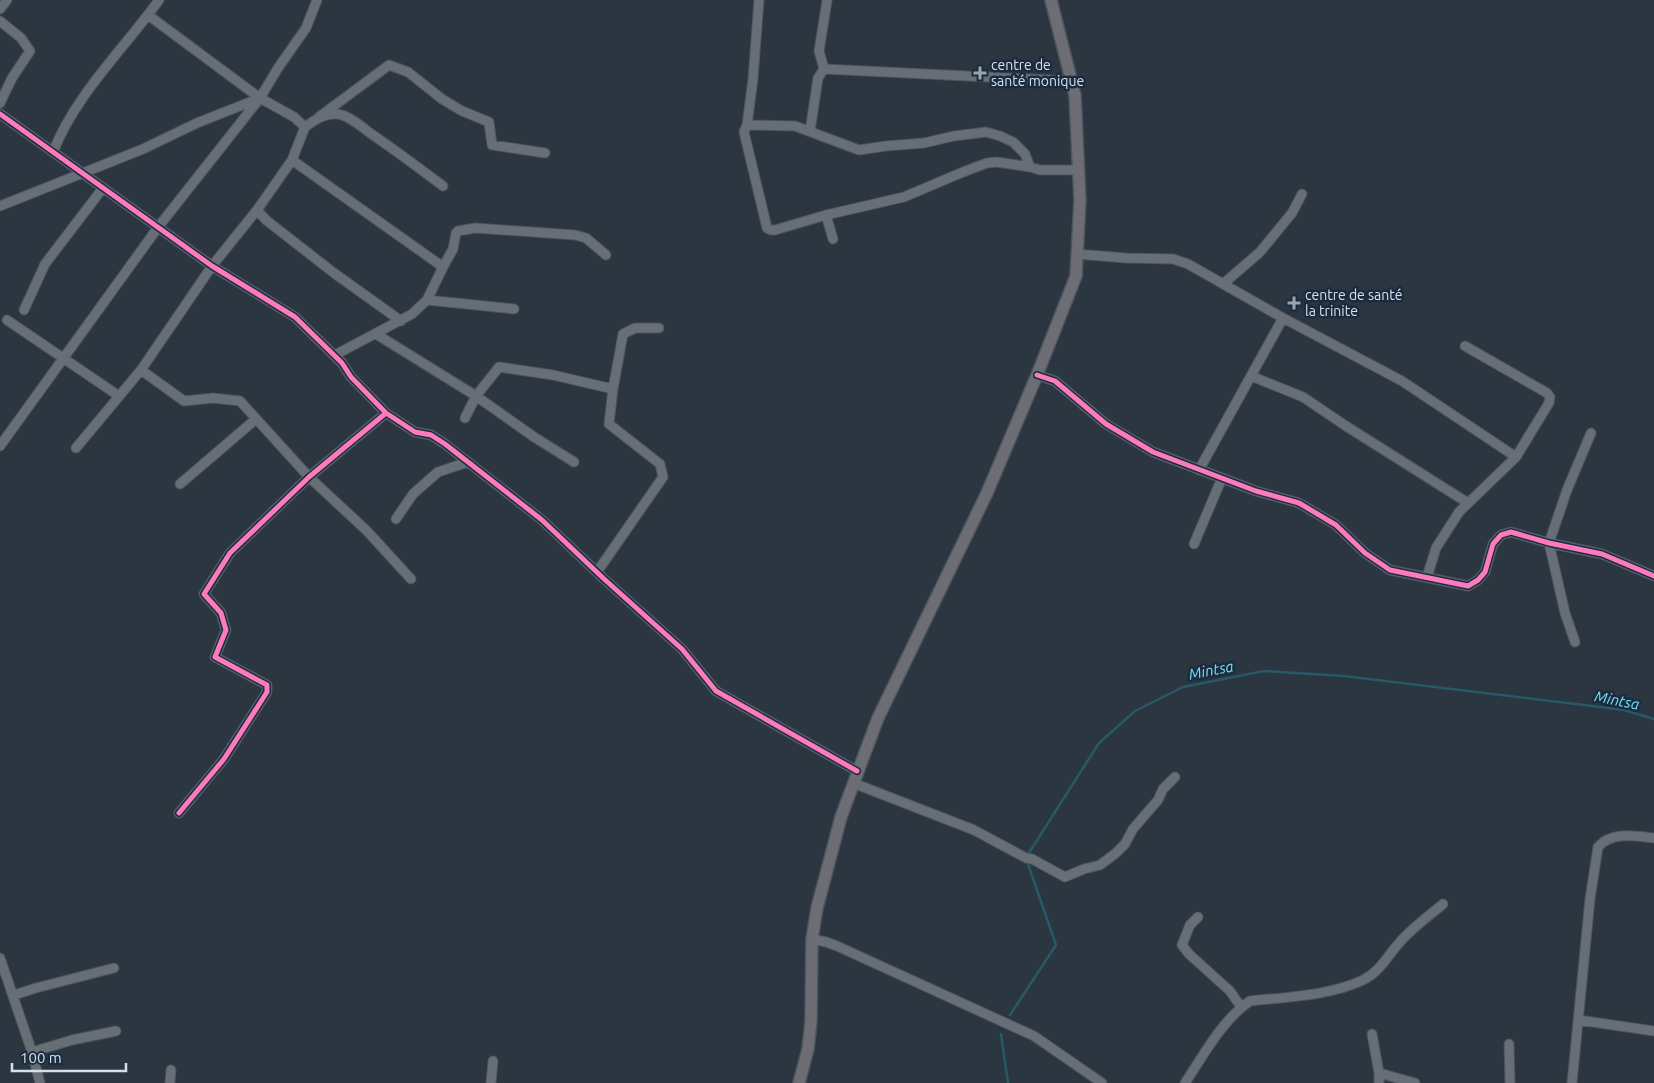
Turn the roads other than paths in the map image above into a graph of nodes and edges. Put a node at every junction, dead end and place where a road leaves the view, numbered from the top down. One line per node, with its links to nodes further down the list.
1 (7, 0): 7 (street)
2 (159, 0): 8 (street)
3 (317, 0): 12 (street)
4 (759, 0): 16 (street)
5 (1050, 0): 11 (main road)
6 (827, 1): 10 (street)
7 (0, 9)
8 (148, 15): 12 (street); 19 (street)
9 (0, 21): 13 (street)
10 (824, 69): 11 (street); 18 (street)
11 (1071, 81): 23 (main road)
12 (260, 98): 17 (street); 24 (street); 31 (street)
13 (0, 103)
14 (0, 114): 19 (street)
15 (319, 117): 17 (street); 20 (street); 25 (street)
16 (747, 125): 18 (street); 30 (street)
17 (305, 127): 21 (street)
18 (810, 131): 22 (street)
19 (53, 152): 24 (street)
20 (545, 153)
21 (292, 160): 29 (street); 36 (street)
22 (1030, 167): 23 (street); 30 (street)
23 (1078, 170): 33 (main road)
24 (81, 173): 26 (street); 28 (street)
25 (443, 186)
26 (103, 188): 31 (street); 40 (street)
27 (1302, 194): 37 (street)
28 (0, 206)
29 (256, 210): 35 (street); 43 (street)
30 (826, 215): 32 (street)
31 (159, 226): 35 (street); 48 (street)
32 (833, 239)
33 (1077, 254): 37 (street); 50 (main road)
34 (606, 255): 36 (street)
35 (212, 266): 47 (street); 49 (street)
36 (443, 267): 38 (street)
37 (1223, 284): 41 (street)
38 (427, 300): 39 (street); 43 (street)
39 (514, 309)
40 (24, 310)
41 (1283, 318): 51 (street); 61 (street)
42 (7, 320): 48 (street)
43 (401, 321): 45 (street)
44 (660, 328): 52 (street)
45 (376, 334): 47 (street); 54 (street)
46 (1465, 346): 61 (street)
47 (335, 356): 55 (street)
48 (64, 359): 53 (street); 59 (street)
49 (141, 370): 53 (street); 57 (street)
50 (1037, 376): 64 (street); 77 (main road)
51 (1251, 376): 64 (street); 68 (street)
52 (613, 389): 54 (street); 72 (street)
53 (119, 396): 60 (street)
54 (476, 396): 56 (street); 63 (street)
55 (386, 413): 62 (street); 65 (street)
56 (465, 418)
57 (256, 419): 65 (street); 67 (street)
58 (1591, 433): 70 (street)
59 (0, 446)
60 (76, 448)
61 (1516, 457): 68 (street)
62 (468, 462): 69 (street); 72 (street)
63 (574, 462)
64 (1199, 470): 66 (street)
65 (309, 477): 75 (street); 80 (street)
66 (1222, 478): 71 (street); 74 (street)
67 (180, 484)
68 (1468, 503): 74 (street)
69 (396, 519)
70 (1549, 543): 73 (street); 74 (street); 76 (street)
71 (1194, 544)
72 (597, 572): 77 (street)
73 (1654, 576)
74 (1427, 577)
75 (411, 579)
76 (1575, 642)
77 (857, 771): 79 (main road)
78 (1175, 777): 79 (street)
79 (853, 783): 84 (main road)
80 (179, 813)
81 (1654, 838): 89 (street)
82 (1443, 904): 88 (street)
83 (1198, 917): 88 (street)
84 (812, 939): 101 (main road); 102 (street)
85 (0, 958): 87 (street)
86 (114, 968): 87 (street)
87 (14, 995): 94 (street)
88 (1241, 1007): 103 (street)
89 (1579, 1020): 91 (street); 107 (street)
90 (116, 1031): 94 (street)
91 (1654, 1031)
92 (1372, 1034): 97 (street)
93 (1510, 1044): 106 (street)
94 (32, 1052): 98 (street)
95 (493, 1061): 100 (street)
96 (172, 1070): 99 (street)
97 (1379, 1073): 104 (street); 105 (street)
98 (40, 1083)
99 (170, 1083)
100 (491, 1083)
101 (799, 1083)
102 (1102, 1083)
103 (1185, 1083)
104 (1379, 1083)
105 (1415, 1083)
106 (1510, 1083)
107 (1572, 1083)

